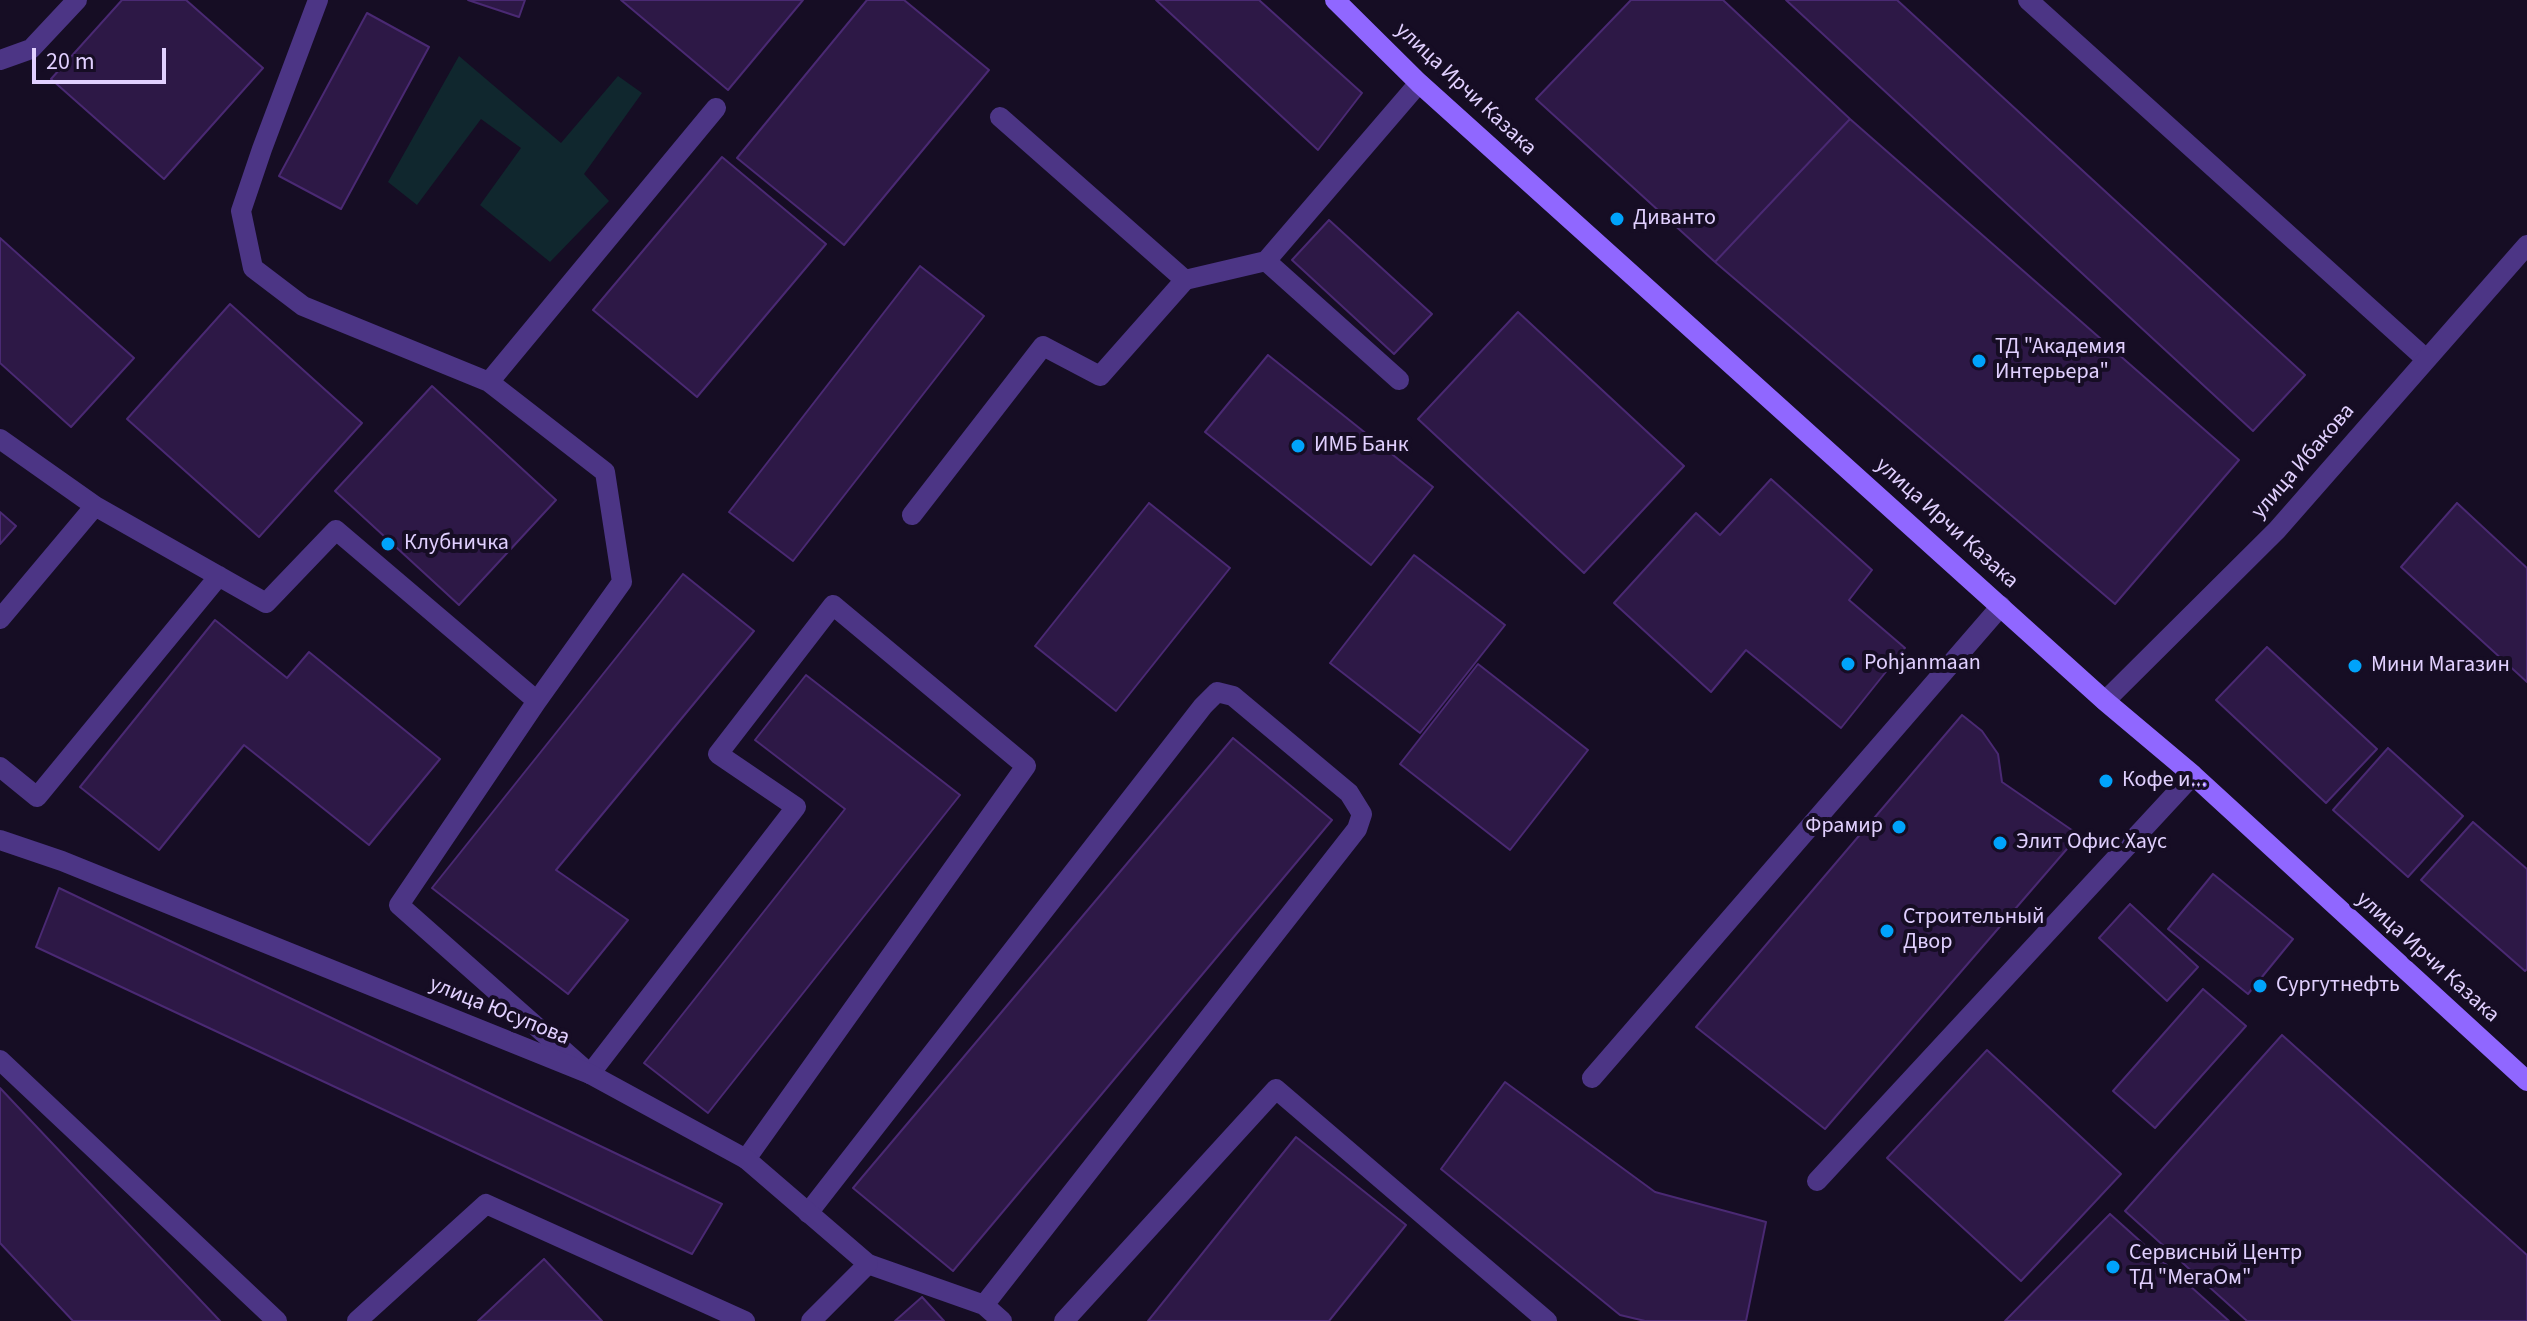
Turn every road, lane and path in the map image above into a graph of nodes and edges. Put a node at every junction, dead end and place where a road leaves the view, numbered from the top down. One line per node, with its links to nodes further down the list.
1 (77, 0): 5 (street)
2 (318, 0): 14 (street)
3 (1335, 0): 6 (main road, улица Ирчи Казака)
4 (2028, 0): 12 (street)
5 (0, 60)
6 (1419, 83): 10 (street); 19 (main road, улица Ирчи Казака)
7 (716, 108): 14 (street)
8 (1000, 117): 11 (street)
9 (2527, 245): 12 (street, улица Ибакова)
10 (1266, 261): 11 (street); 13 (street)
11 (1185, 280): 17 (street)
12 (2426, 359): 22 (street, улица Ибакова)
13 (1399, 380)
14 (489, 382): 21 (street)
15 (0, 439): 16 (street)
16 (95, 506): 18 (street); 20 (street)
17 (912, 515)
18 (219, 576): 21 (street); 23 (street)
19 (2001, 606): 22 (main road, улица Ирчи Казака); 28 (street)
20 (0, 619)
21 (537, 701): 27 (street)
22 (2105, 701): 24 (main road, улица Ирчи Казака)
23 (0, 767)
24 (2193, 775): 29 (main road, улица Ирчи Казака); 31 (street)
25 (0, 840): 27 (street, улица Юсупова)
26 (0, 1060): 35 (street)
27 (590, 1074): 30 (street, улица Юсупова); 30 (street)
28 (1592, 1078)
29 (2527, 1081)
30 (746, 1159): 32 (street, улица Юсупова)
31 (1817, 1181)
32 (808, 1213): 33 (street, улица Юсупова); 34 (street)
33 (868, 1264): 34 (street); 38 (street)
34 (984, 1305): 39 (street)
35 (277, 1321)
36 (357, 1321): 37 (street)
37 (745, 1321)
38 (811, 1321)
39 (1002, 1321)
40 (1064, 1321): 41 (street)
41 (1547, 1321)

